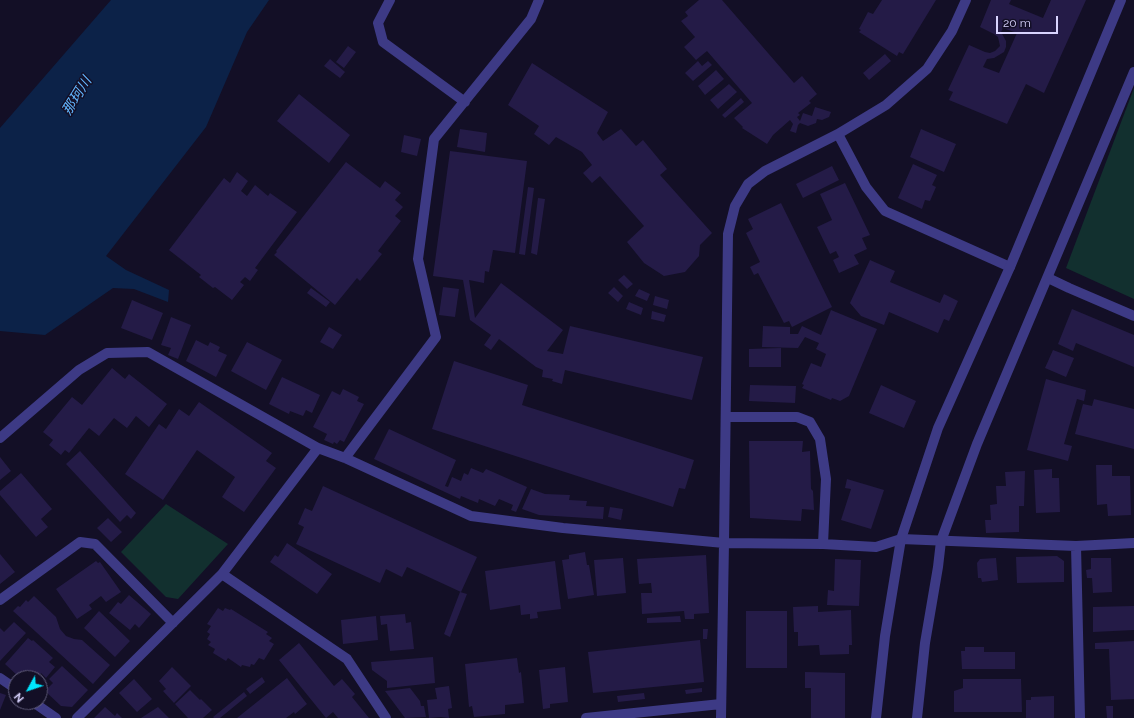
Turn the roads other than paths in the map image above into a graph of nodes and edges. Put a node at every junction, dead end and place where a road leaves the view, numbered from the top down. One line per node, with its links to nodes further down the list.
1 (390, 0): 6 (street)
2 (539, 0): 6 (street)
3 (966, 0): 7 (street)
4 (1121, 0): 8 (street)
5 (1134, 72): 9 (street)
6 (465, 102): 14 (street)
7 (838, 134): 8 (street); 11 (street)
8 (1010, 267): 15 (street)
9 (1048, 278): 10 (street); 16 (street)
10 (1134, 316)
11 (726, 417): 17 (street); 18 (street)
12 (0, 438): 13 (street)
13 (318, 448): 14 (street); 21 (street)
14 (345, 458): 17 (street)
15 (901, 539): 16 (street); 18 (street); 31 (street)
16 (941, 541): 20 (street); 32 (street)
17 (724, 543): 18 (street); 24 (street)
18 (823, 544)
19 (1134, 544): 20 (street)
20 (1076, 546): 33 (street)
21 (222, 574): 23 (street); 28 (street)
22 (0, 600): 23 (street)
23 (173, 624): 27 (street)
24 (721, 704): 29 (street); 30 (street)
25 (45, 710): 26 (street)
26 (56, 718)
27 (77, 718)
28 (386, 718)
29 (586, 718)
30 (721, 718)
31 (876, 718)
32 (917, 718)
33 (1080, 718)

